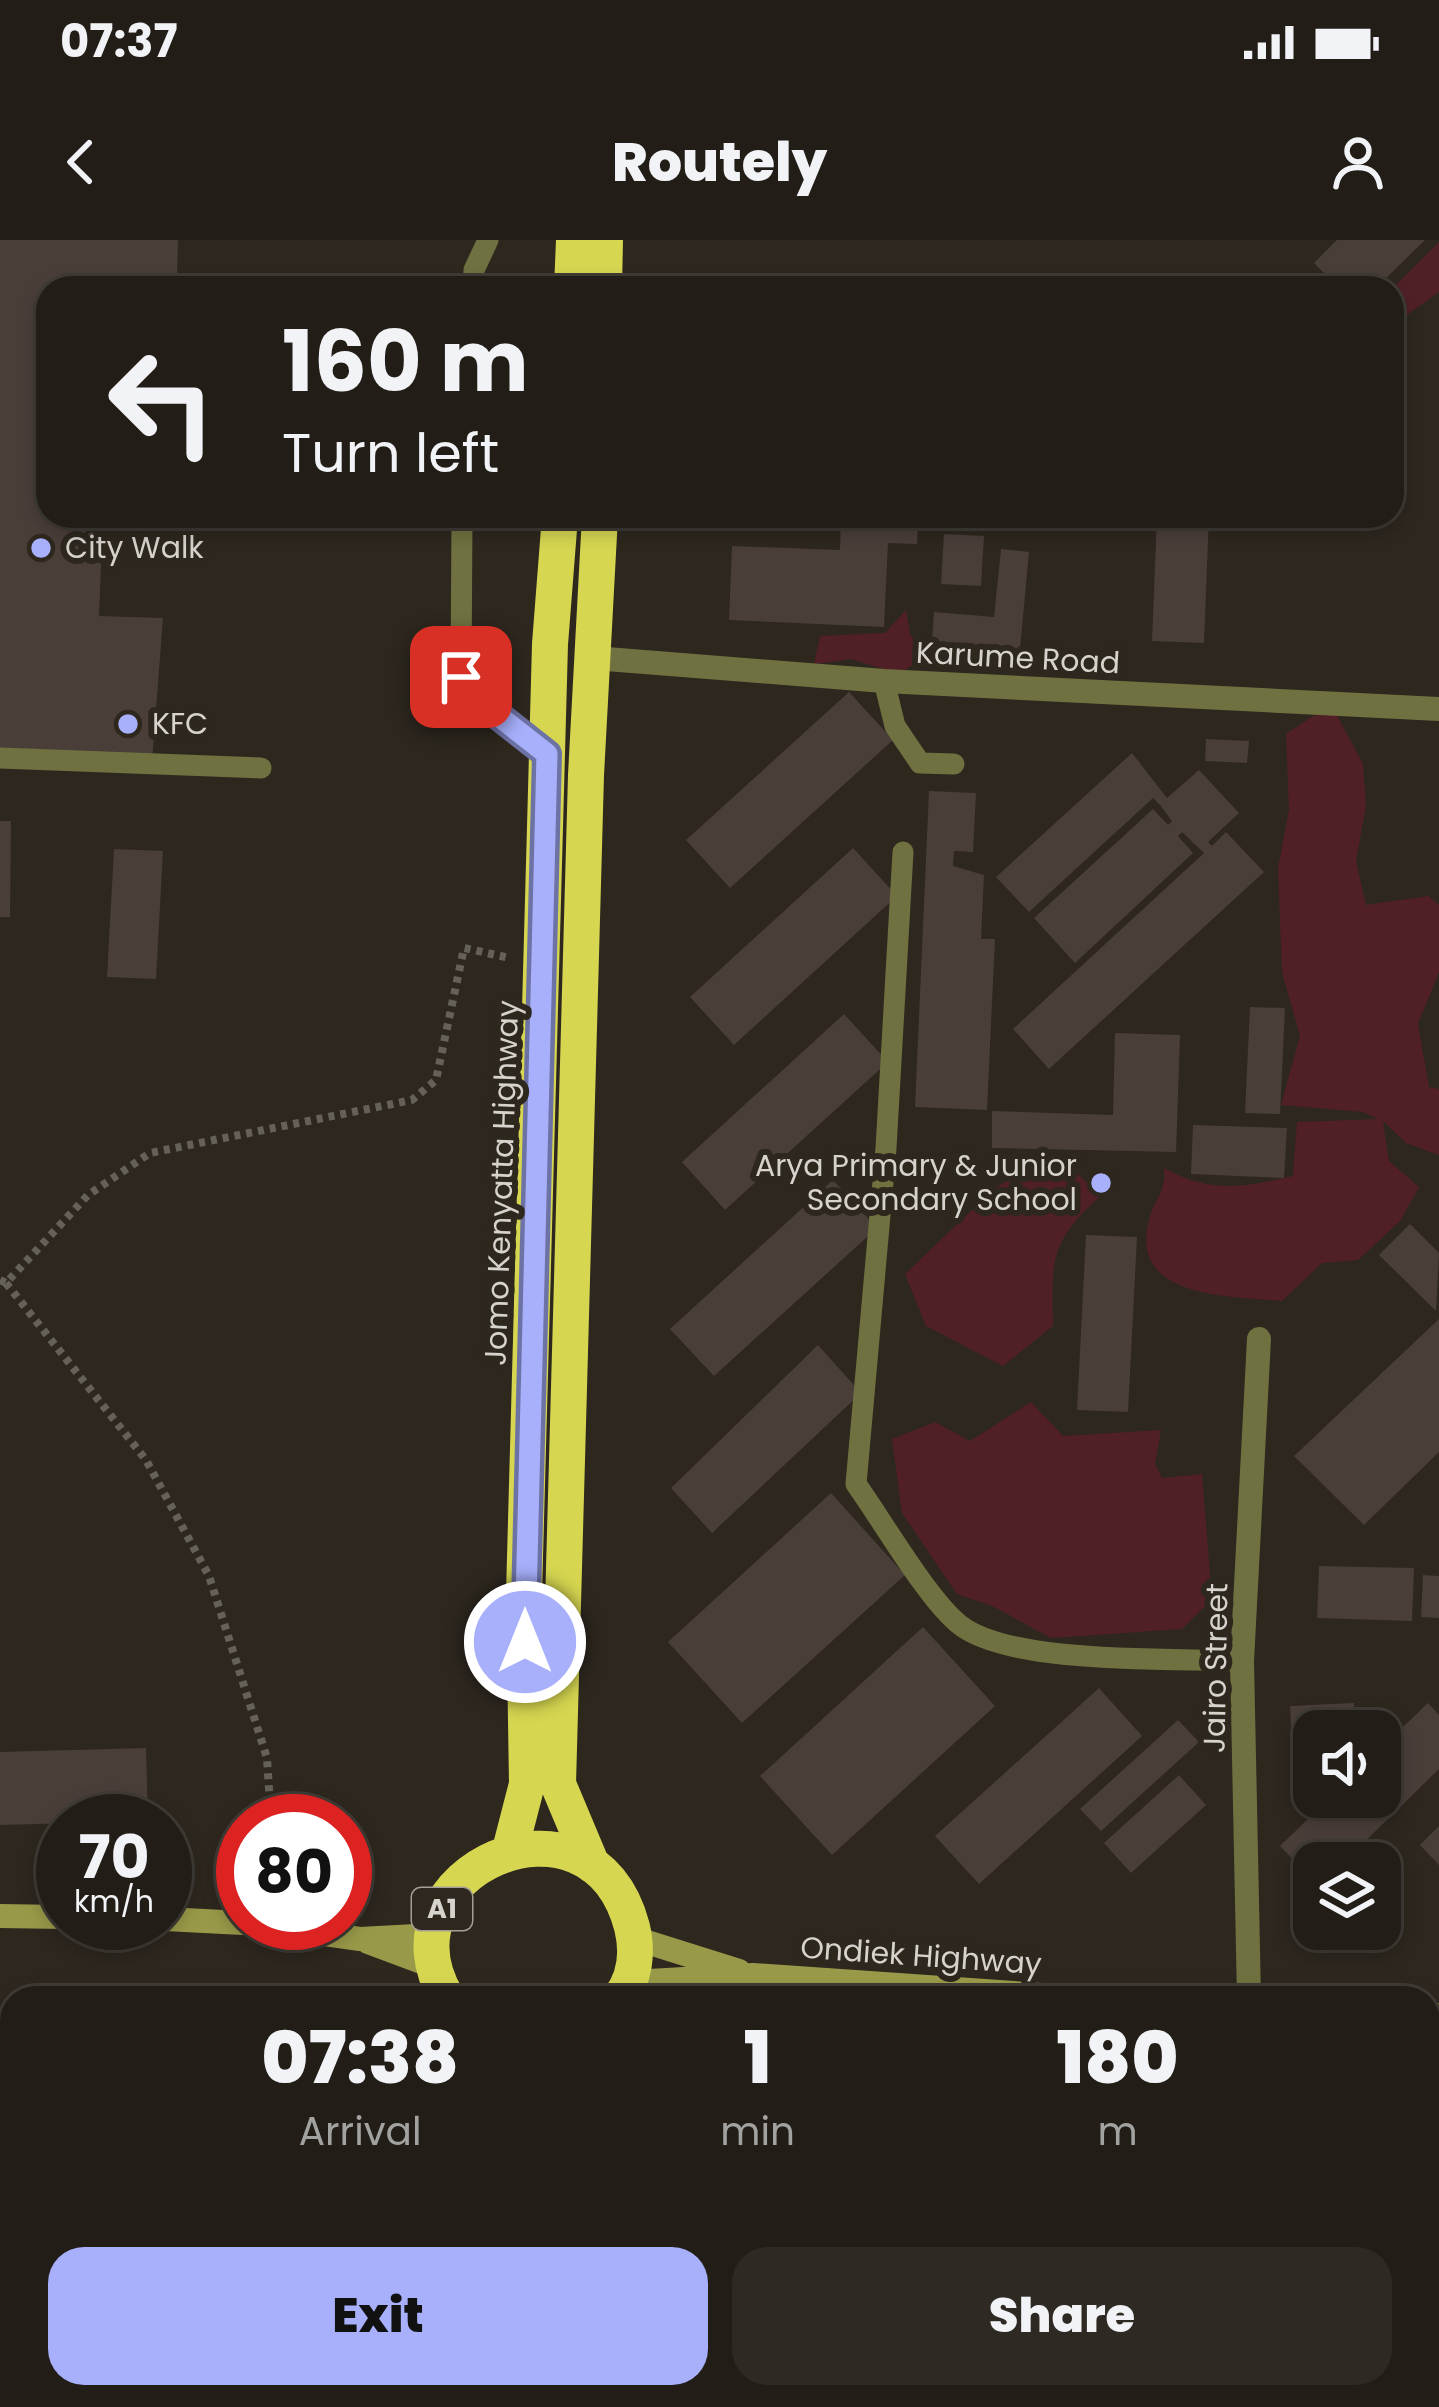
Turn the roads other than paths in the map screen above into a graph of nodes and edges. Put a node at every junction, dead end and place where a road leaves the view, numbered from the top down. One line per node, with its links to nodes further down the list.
1 (488, 240): 4 (lane)
2 (574, 240): 5 (highway)
3 (605, 240): 6 (highway)
4 (474, 276)
5 (572, 276)
6 (604, 276)
7 (462, 528): 13 (lane)
8 (559, 528): 13 (highway, Jomo Kenyatta Highway)
9 (599, 528): 10 (highway)
10 (594, 658): 11 (street, Karume Road); 21 (highway)
11 (884, 681): 12 (street, Karume Road); 15 (lane)
12 (1439, 710)
13 (547, 754): 20 (highway, Jomo Kenyatta Highway)
14 (0, 758): 16 (lane)
15 (953, 764)
16 (261, 768)
17 (903, 852): 19 (lane)
18 (1259, 1340): 19 (street, Jairo Street)
19 (1241, 1661): 31 (street, Jairo Street)
20 (510, 1850): 21 (highway); 26 (highway, A1)
21 (592, 1865): 24 (highway)
22 (0, 1916): 23 (main road)
23 (36, 1917)
24 (634, 1938): 27 (main road, Ondiek Highway); 28 (highway)
25 (372, 1944): 26 (main road)
26 (439, 1967)
27 (753, 1975): 29 (main road, Ondiek Highway); 30 (main road, Ondiek Highway)
28 (627, 1986)
29 (660, 1986)
30 (911, 1986)
31 (1249, 1986)

